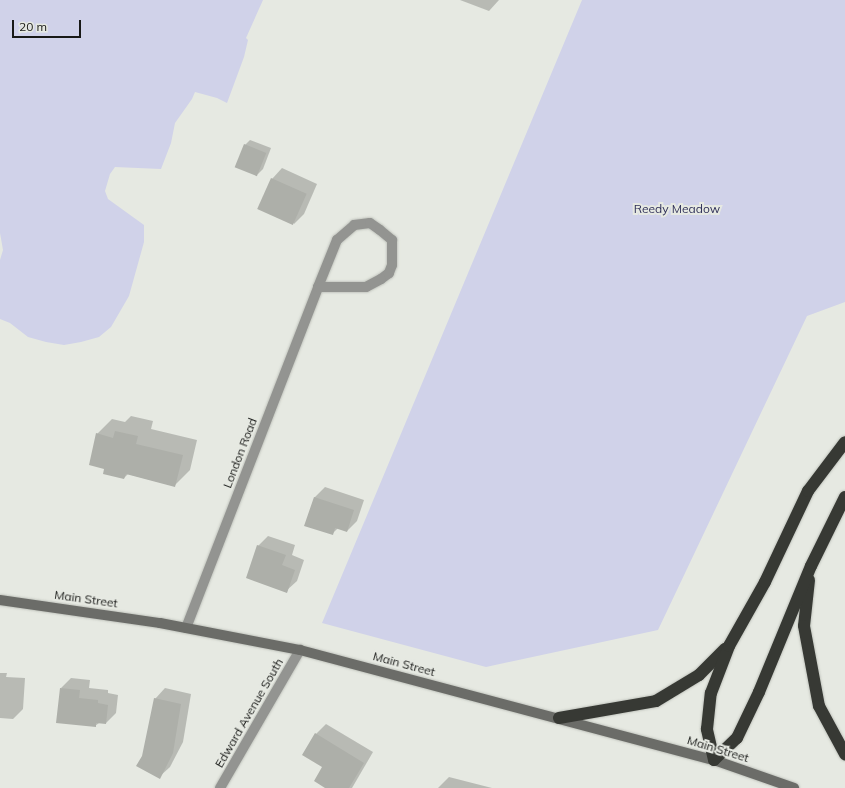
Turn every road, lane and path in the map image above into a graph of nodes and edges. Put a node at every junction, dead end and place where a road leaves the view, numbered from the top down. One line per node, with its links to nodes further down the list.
1 (318, 287): 1 (street, London Road); 6 (street, London Road)
2 (845, 442): 7 (highway)
3 (845, 496): 4 (highway)
4 (811, 566): 10 (highway); 11 (highway)
5 (0, 600): 6 (street, Main Street)
6 (186, 628): 8 (street, Main Street)
7 (729, 646): 9 (highway); 11 (highway)
8 (300, 650): 9 (street, Main Street); 12 (street, Edward Avenue South)
9 (559, 718): 11 (street, Main Street)
10 (845, 754)
11 (714, 760): 13 (street, Main Street)
12 (220, 788)
13 (794, 788)

